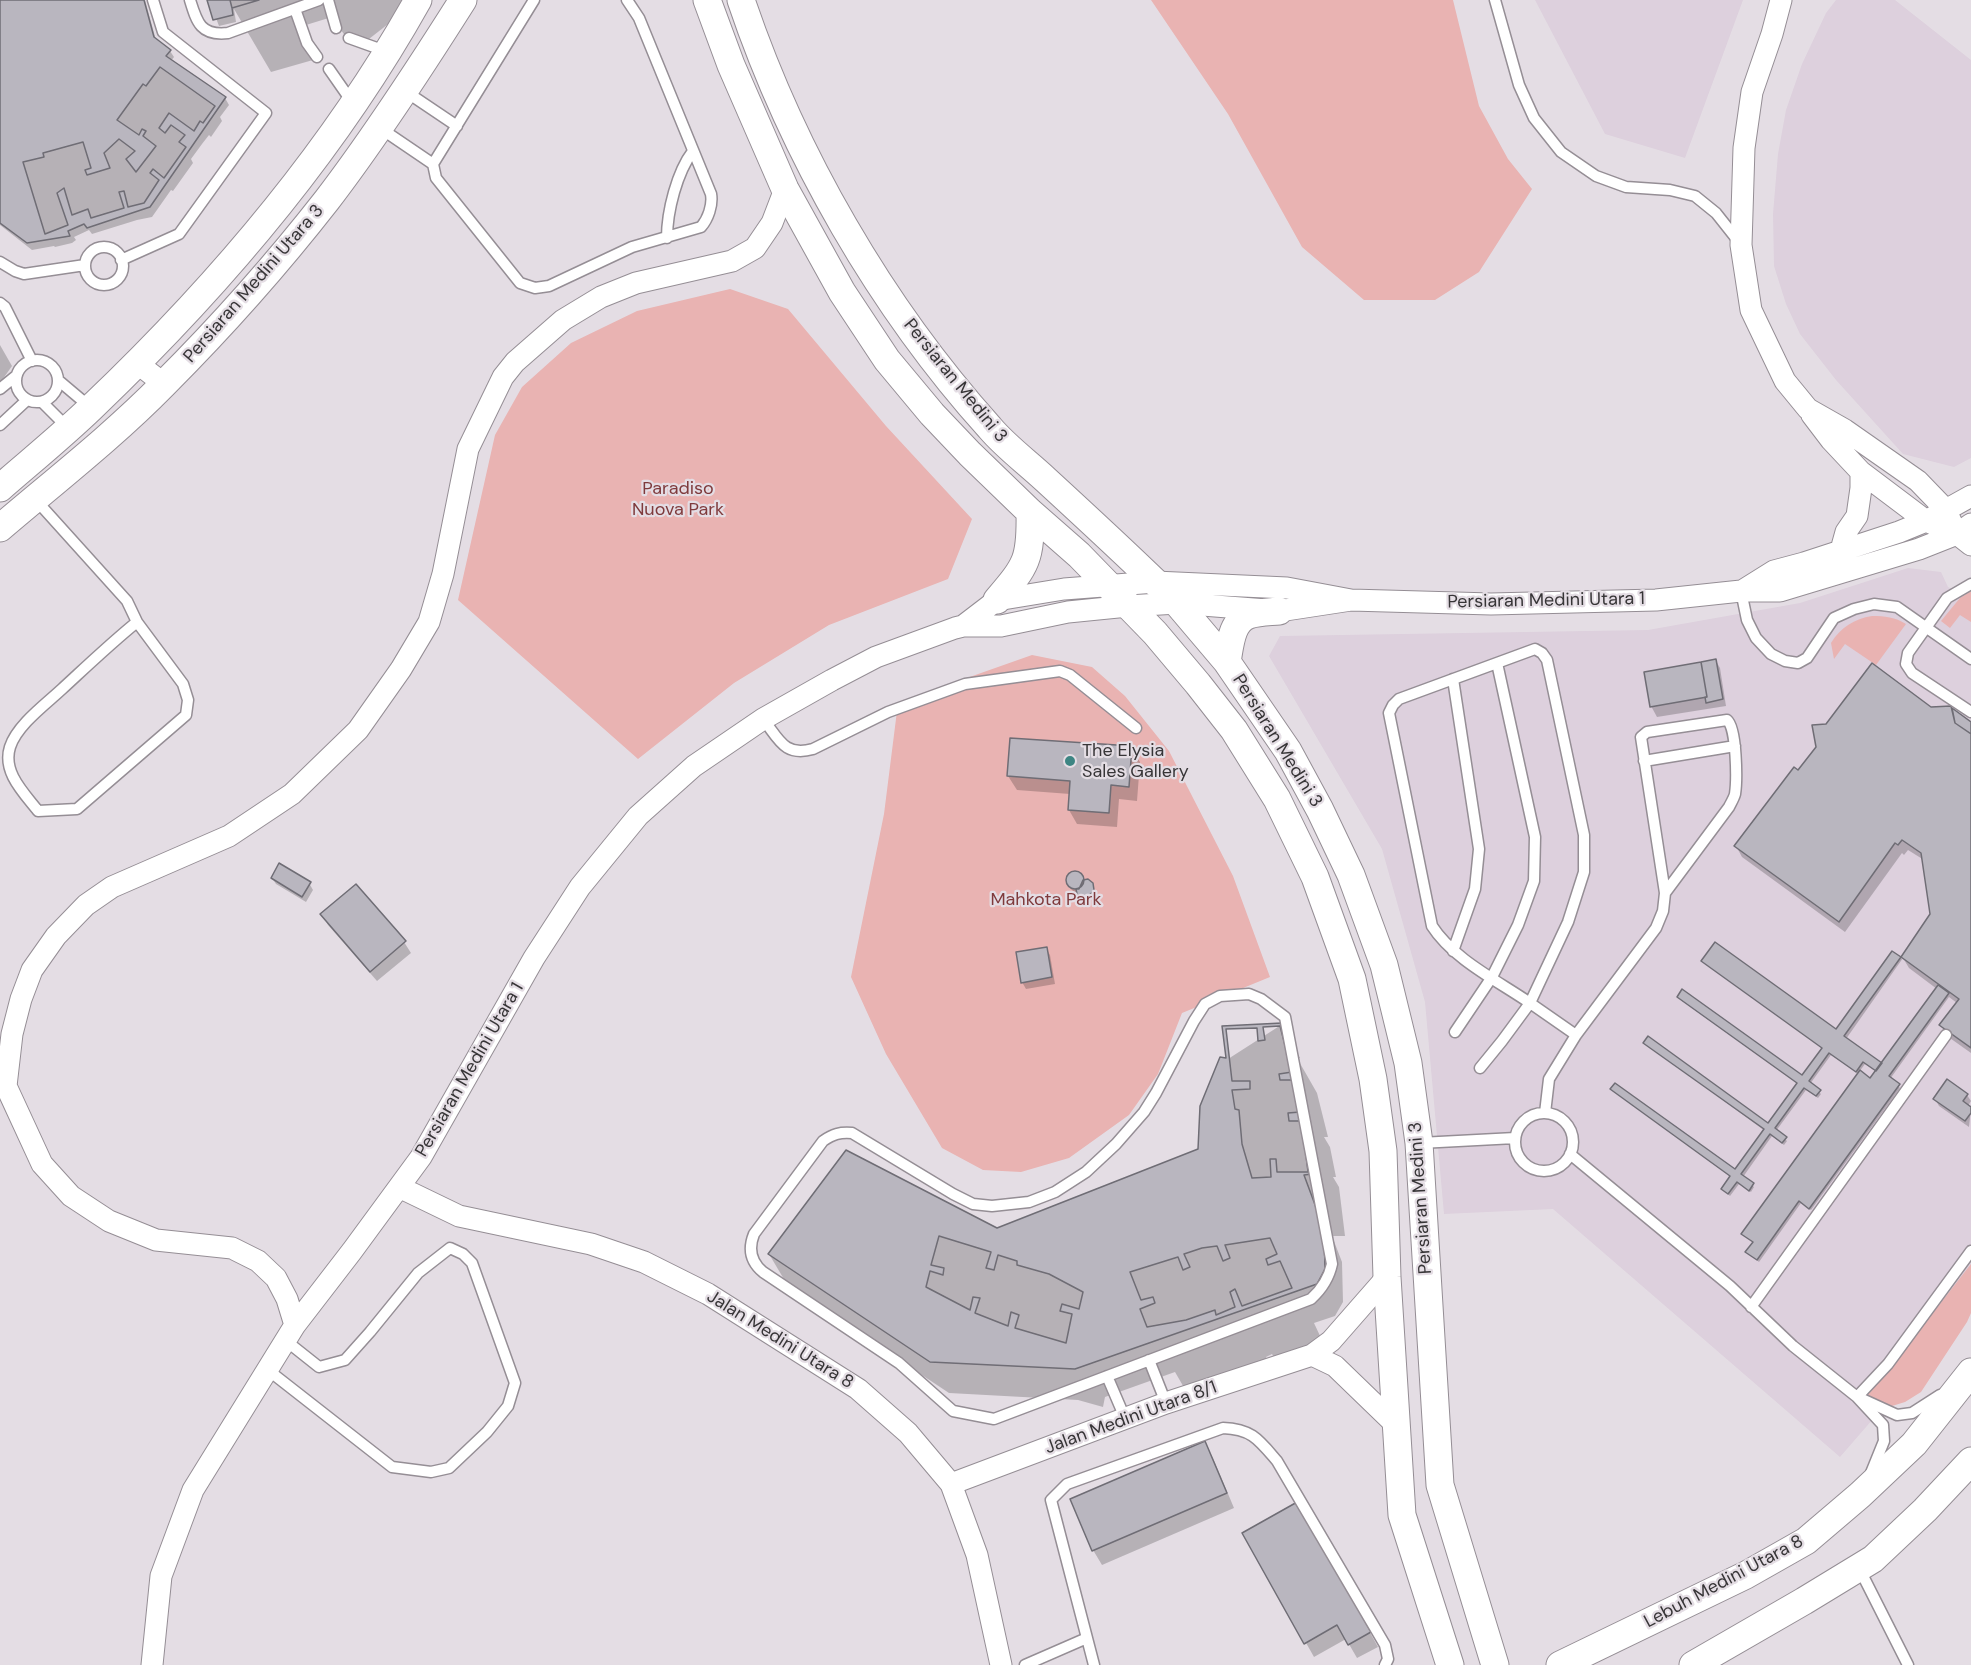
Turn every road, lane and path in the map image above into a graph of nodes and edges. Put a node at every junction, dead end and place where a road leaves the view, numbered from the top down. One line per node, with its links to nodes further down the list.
1 (153, 0): 30 (lane)
2 (190, 0): 14 (lane)
3 (319, 0): 14 (lane)
4 (328, 0): 15 (lane)
5 (418, 0): 18 (street, Persiaran Medini Utara 3)
6 (463, 0): 21 (street, Persiaran Medini Utara 3)
7 (534, 0): 23 (lane)
8 (627, 0): 25 (lane)
9 (707, 0): 27 (street, Persiaran Medini 3)
10 (741, 0): 57 (street, Persiaran Medini 3)
11 (1495, 0): 29 (lane)
12 (1781, 0): 16 (street)
13 (1797, 0): 16 (street)
14 (295, 9): 19 (lane)
15 (336, 28)
16 (1772, 34): 29 (street)
17 (349, 38): 18 (lane)
18 (389, 52): 22 (street, Persiaran Medini Utara 3)
19 (317, 57)
20 (329, 69): 22 (lane)
21 (405, 91): 23 (lane); 24 (street, Persiaran Medini Utara 3)
22 (354, 105): 35 (street, Persiaran Medini Utara 3)
23 (457, 126): 26 (lane)
24 (380, 128): 26 (lane); 38 (street, Persiaran Medini Utara 3)
25 (693, 151): 28 (lane); 28 (lane)
26 (433, 164): 28 (lane)
27 (785, 189): 52 (street, Persiaran Medini 3); 86 (street)
28 (667, 238)
29 (1741, 245): 43 (street)
30 (122, 260): 32 (lane); 32 (lane)
31 (0, 262): 32 (lane)
32 (85, 265)
33 (0, 303): 34 (lane)
34 (32, 361): 36 (lane); 37 (lane)
35 (137, 363): 38 (street); 42 (street, Persiaran Medini Utara 3)
36 (17, 375): 39 (lane); 40 (lane)
37 (58, 380): 41 (lane); 42 (lane)
38 (164, 384): 46 (street, Persiaran Medini Utara 3)
39 (0, 389)
40 (27, 400): 41 (lane); 44 (lane)
41 (42, 402): 45 (lane)
42 (91, 408): 45 (street, Persiaran Medini Utara 3)
43 (1808, 409): 47 (street); 51 (street)
44 (0, 425)
45 (69, 428): 46 (street); 48 (street, Persiaran Medini Utara 3)
46 (102, 440): 50 (street, Persiaran Medini Utara 3)
47 (1861, 471): 53 (street); 56 (street)
48 (0, 488)
49 (1971, 496): 51 (street, Persiaran Medini Utara 1)
50 (35, 498): 54 (street, Persiaran Medini Utara 3); 66 (lane)
51 (1945, 509): 53 (street, Persiaran Medini Utara 1); 55 (street)
52 (1030, 512): 59 (street, Persiaran Medini 3); 61 (street)
53 (1926, 521): 55 (street); 56 (street, Persiaran Medini Utara 1)
54 (0, 528)
55 (1966, 534): 60 (street, Persiaran Medini Utara 1)
56 (1841, 550): 60 (street, Persiaran Medini Utara 1)
57 (1155, 582): 59 (street, Persiaran Medini Utara 1); 62 (street, Persiaran Medini Utara 1); 63 (street, Persiaran Medini 3)
58 (1971, 584): 68 (lane)
59 (1108, 586): 61 (street, Persiaran Medini Utara 1); 64 (street, Persiaran Medini 3)
60 (1741, 591): 62 (street, Persiaran Medini Utara 1); 68 (lane)
61 (997, 600): 67 (street, Persiaran Medini Utara 1)
62 (1351, 600): 65 (street, Persiaran Medini Utara 1)
63 (1177, 603): 64 (street, Persiaran Medini Utara 1); 65 (street, Persiaran Medini Utara 1); 70 (street, Persiaran Medini 3)
64 (1128, 606): 67 (street, Persiaran Medini Utara 1); 93 (street, Persiaran Medini 3)
65 (1279, 611): 70 (street)
66 (137, 622): 66 (lane)
67 (963, 626): 74 (street, Persiaran Medini Utara 1)
68 (1925, 627): 69 (lane); 73 (lane)
69 (1971, 658)
70 (1227, 662): 89 (street, Persiaran Medini 3)
71 (1497, 663): 72 (lane); 80 (lane); 81 (lane)
72 (1453, 679): 79 (lane); 79 (lane)
73 (1971, 712)
74 (763, 719): 75 (lane); 91 (street, Persiaran Medini Utara 1)
75 (1136, 728)
76 (1735, 746): 77 (lane); 77 (lane); 78 (lane)
77 (1644, 761): 78 (lane)
78 (1665, 893): 83 (lane)
79 (1454, 951): 80 (lane)
80 (1492, 977): 81 (lane); 82 (lane)
81 (1530, 1003): 83 (lane); 85 (lane)
82 (1455, 1032)
83 (1576, 1035): 87 (lane)
84 (1946, 1035): 94 (lane)
85 (1480, 1068)
86 (3, 1086): 95 (street)
87 (1545, 1113): 88 (lane); 90 (lane)
88 (1515, 1138): 89 (lane); 90 (lane)
89 (1419, 1143): 116 (street, Persiaran Medini 3)
90 (1570, 1154): 94 (lane)
91 (399, 1187): 95 (street, Persiaran Medini Utara 1); 106 (street, Jalan Medini Utara 8)
92 (1971, 1251): 101 (lane)
93 (1387, 1277): 96 (street, Jalan Medini Utara 8/1); 104 (street, Persiaran Medini 3)
94 (1751, 1307): 101 (lane)
95 (290, 1333): 98 (street, Persiaran Medini Utara 1); 98 (lane)
96 (1312, 1355): 102 (street, Jalan Medini Utara 8/1); 104 (street)
97 (1149, 1360): 100 (lane); 100 (lane); 102 (lane)
98 (268, 1370): 110 (street, Persiaran Medini Utara 1)
99 (1970, 1374): 101 (lane); 107 (street, Lebuh Medini Utara 8)
100 (1107, 1376): 103 (lane)
101 (1857, 1397): 107 (lane)
102 (1166, 1403): 103 (street, Jalan Medini Utara 8/1)
103 (1125, 1418): 106 (street, Jalan Medini Utara 8/1)
104 (1395, 1424): 115 (street, Persiaran Medini 3)
105 (1971, 1461): 108 (street)
106 (951, 1484): 111 (street, Jalan Medini Utara 8)
107 (1860, 1495): 117 (street, Lebuh Medini Utara 8)
108 (1859, 1568): 118 (street); 119 (lane)
109 (1087, 1638): 112 (lane); 113 (lane); 114 (lane)
110 (152, 1665)
111 (1001, 1665)
112 (1025, 1665)
113 (1094, 1665)
114 (1385, 1665)
115 (1450, 1665)
116 (1496, 1665)
117 (1560, 1665)
118 (1693, 1665)
119 (1908, 1665)

